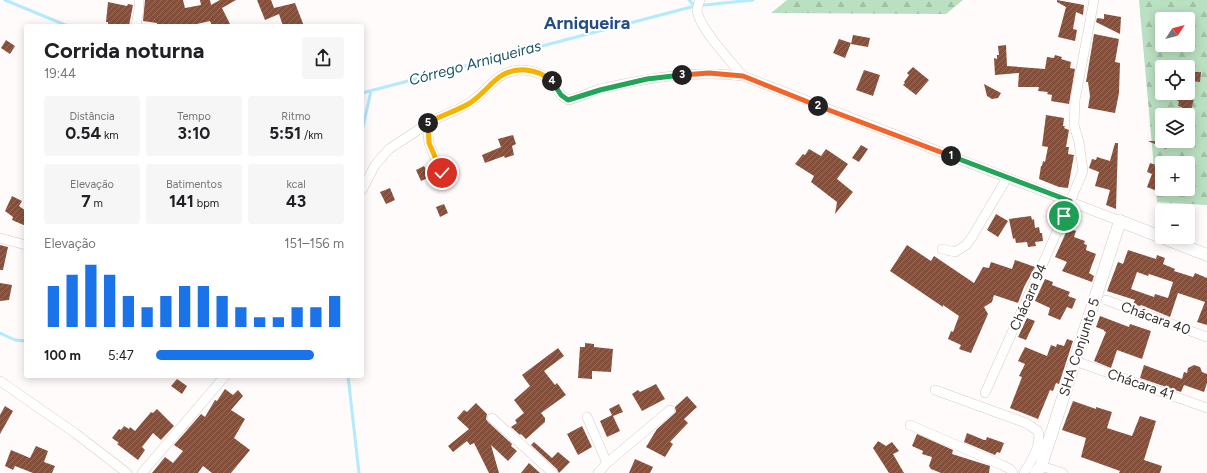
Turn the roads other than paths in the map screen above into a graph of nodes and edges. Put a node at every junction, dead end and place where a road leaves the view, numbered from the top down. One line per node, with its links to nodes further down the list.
1 (139, 0): 4 (street)
2 (700, 0): 5 (street)
3 (1094, 0): 10 (street, Chácara 94)
4 (136, 24)
5 (743, 76): 6 (street); 8 (street)
6 (427, 124): 7 (street); 9 (street)
7 (442, 173)
8 (1007, 178): 10 (street); 14 (street)
9 (364, 186)
10 (1070, 201): 11 (street); 22 (street, Chácara 94)
11 (1120, 221): 15 (street); 18 (street, SHA Conjunto 5)
12 (0, 238): 13 (street)
13 (24, 244)
14 (942, 249)
15 (1207, 255)
16 (1106, 300): 17 (street, Chácara 40)
17 (1207, 337)
18 (1075, 361): 23 (street, Chácara 41); 29 (street, SHA Conjunto 5)
19 (223, 378): 31 (street)
20 (0, 381): 30 (street)
21 (934, 390): 35 (street)
22 (984, 393)
23 (1207, 408)
24 (670, 410): 28 (street)
25 (587, 417): 28 (street)
26 (492, 418): 32 (street)
27 (910, 425): 34 (street)
28 (607, 463): 33 (street)
29 (1038, 469): 36 (street)
30 (127, 473)
31 (142, 473)
32 (553, 473)
33 (598, 473)
34 (1013, 473)
35 (1024, 473)
36 (1063, 473)

